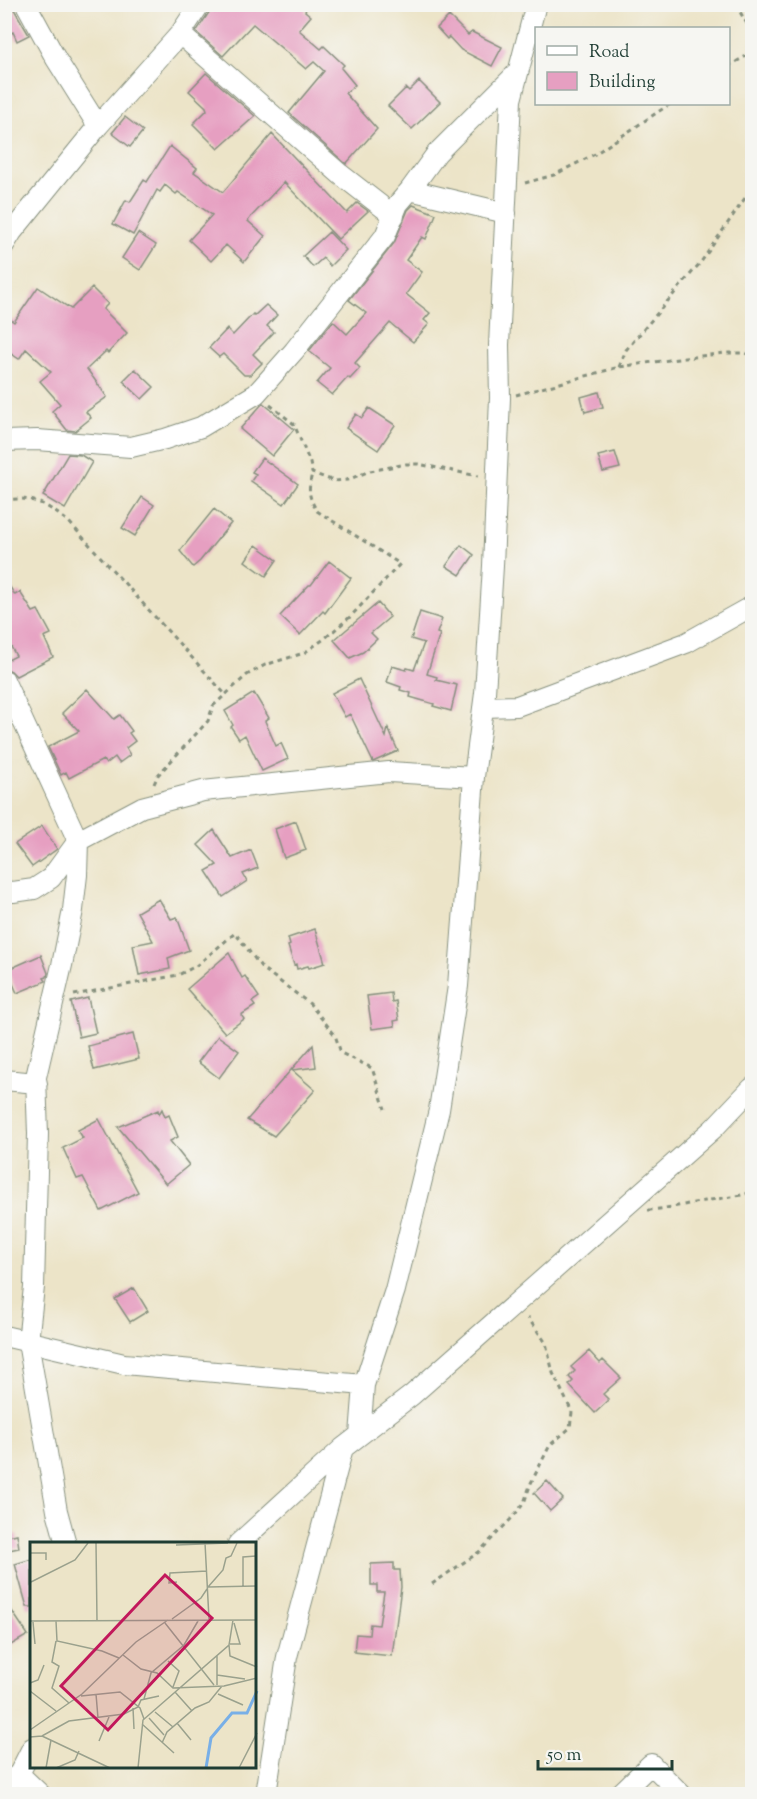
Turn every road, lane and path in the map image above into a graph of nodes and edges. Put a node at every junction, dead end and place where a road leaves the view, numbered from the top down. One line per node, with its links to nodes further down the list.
1 (26, 4): 11 (street)
2 (200, 4): 6 (street)
3 (536, 4): 9 (street)
4 (737, 4): 5 (path)
5 (753, 32)
6 (180, 34): 11 (street); 16 (street)
7 (753, 53): 8 (path)
8 (730, 65)
9 (520, 70): 12 (street); 14 (street)
10 (668, 105): 12 (path)
11 (98, 126): 17 (street)
12 (507, 187): 15 (street)
13 (753, 188): 19 (path)
14 (410, 190): 15 (street); 16 (street)
15 (506, 213): 21 (street)
16 (394, 216): 20 (street)
17 (4, 245)
18 (753, 356): 19 (path)
19 (619, 368): 21 (path)
20 (256, 394): 22 (street); 23 (path)
21 (500, 398): 24 (street)
22 (4, 441)
23 (312, 473): 24 (path); 28 (path)
24 (497, 479): 29 (street)
25 (4, 500): 28 (path)
26 (753, 606): 29 (street)
27 (4, 680): 32 (street)
28 (225, 694): 31 (path)
29 (483, 706): 30 (street)
30 (474, 777): 31 (street); 44 (street)
31 (142, 807): 32 (street)
32 (78, 841): 33 (street); 34 (street)
33 (4, 891)
34 (54, 999): 36 (street); 38 (path)
35 (4, 1080): 36 (street)
36 (37, 1083): 43 (street)
37 (753, 1088): 40 (street)
38 (385, 1109)
39 (753, 1192): 40 (path)
40 (619, 1212): 41 (street)
41 (516, 1302): 45 (street); 49 (path)
42 (4, 1336): 43 (street)
43 (28, 1342): 44 (street); 47 (street)
44 (364, 1385): 45 (street)
45 (360, 1435): 46 (street)
46 (343, 1448): 48 (street); 53 (street)
47 (65, 1542)
48 (240, 1542)
49 (432, 1584)
50 (30, 1751): 51 (street)
51 (12, 1779): 52 (street)
52 (40, 1794)
53 (266, 1794)
54 (620, 1794): 55 (street)
55 (681, 1794)

